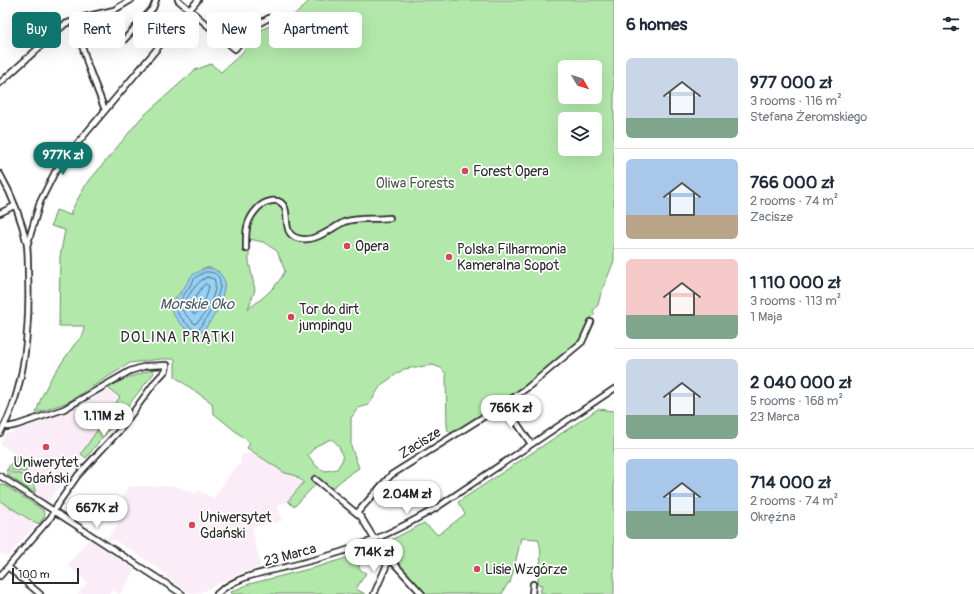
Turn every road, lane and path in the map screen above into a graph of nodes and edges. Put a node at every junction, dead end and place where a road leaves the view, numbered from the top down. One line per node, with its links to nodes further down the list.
1 (131, 0): 6 (street)
2 (156, 0): 9 (street)
3 (178, 0): 5 (street)
4 (198, 0): 5 (street)
5 (190, 10): 7 (street); 12 (street)
6 (108, 12)
7 (269, 18)
8 (69, 23): 11 (street)
9 (125, 39)
10 (83, 48): 12 (street)
11 (0, 83)
12 (105, 110): 17 (street)
13 (0, 174): 14 (street)
14 (14, 206): 15 (street); 17 (street)
15 (0, 213)
16 (390, 218): 18 (street)
17 (27, 246): 22 (street)
18 (246, 249)
19 (591, 322): 21 (street, Zacisze)
20 (614, 389): 24 (street, 23 Marca)
21 (504, 404): 24 (street); 28 (street, Zacisze)
22 (4, 426): 23 (street); 27 (street)
23 (0, 433)
24 (531, 444): 29 (street, 23 Marca)
25 (0, 476): 27 (street)
26 (315, 479): 28 (street)
27 (54, 511): 31 (street); 35 (street)
28 (357, 513): 29 (street)
29 (375, 539): 30 (street); 36 (street, 23 Marca)
30 (389, 560): 37 (street); 38 (street)
31 (8, 567): 32 (street); 34 (street)
32 (0, 576)
33 (534, 584): 39 (street)
34 (40, 594)
35 (182, 594)
36 (217, 594)
37 (374, 594)
38 (422, 594)
39 (532, 594)

